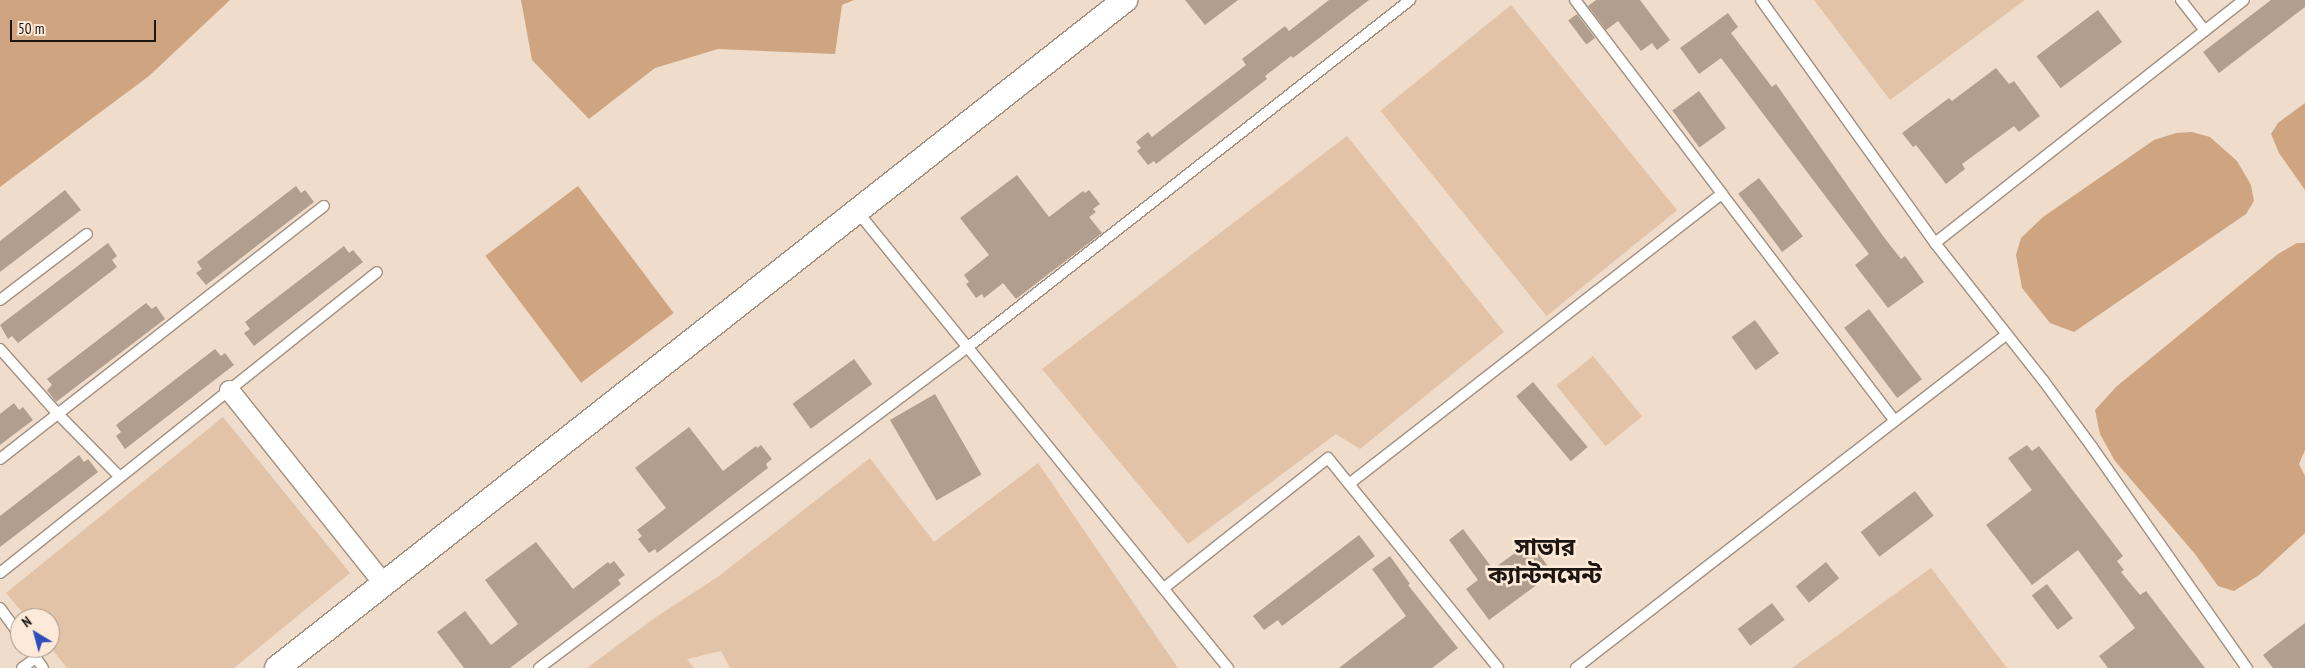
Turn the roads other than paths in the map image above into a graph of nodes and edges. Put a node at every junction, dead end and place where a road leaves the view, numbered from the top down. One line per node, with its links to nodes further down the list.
1 (1125, 0): 10 (street)
2 (1410, 0): 16 (lane)
3 (1575, 0): 8 (lane)
4 (1762, 0): 12 (lane)
5 (2182, 0): 7 (lane)
6 (2244, 0): 7 (lane)
7 (2206, 31): 12 (lane)
8 (1722, 194): 20 (lane); 23 (lane)
9 (324, 206): 19 (lane)
10 (857, 211): 16 (lane); 25 (street)
11 (87, 234): 14 (lane)
12 (1935, 242): 15 (lane)
13 (377, 272): 18 (lane)
14 (0, 300)
15 (2007, 334): 20 (lane); 37 (lane)
16 (968, 347): 26 (lane); 33 (lane)
17 (0, 349): 19 (lane)
18 (229, 390): 22 (lane); 25 (street)
19 (58, 414): 21 (lane); 22 (lane)
20 (1895, 421): 36 (lane)
21 (0, 459)
22 (120, 477): 24 (lane)
23 (1349, 484): 26 (lane); 35 (lane)
24 (0, 573)
25 (384, 584): 32 (street)
26 (1164, 588): 34 (lane)
27 (0, 608): 28 (lane)
28 (10, 622)
29 (36, 658): 30 (lane); 31 (lane)
30 (22, 668)
31 (43, 668)
32 (277, 668)
33 (539, 668)
34 (1228, 668)
35 (1498, 668)
36 (1576, 668)
37 (2247, 668)

